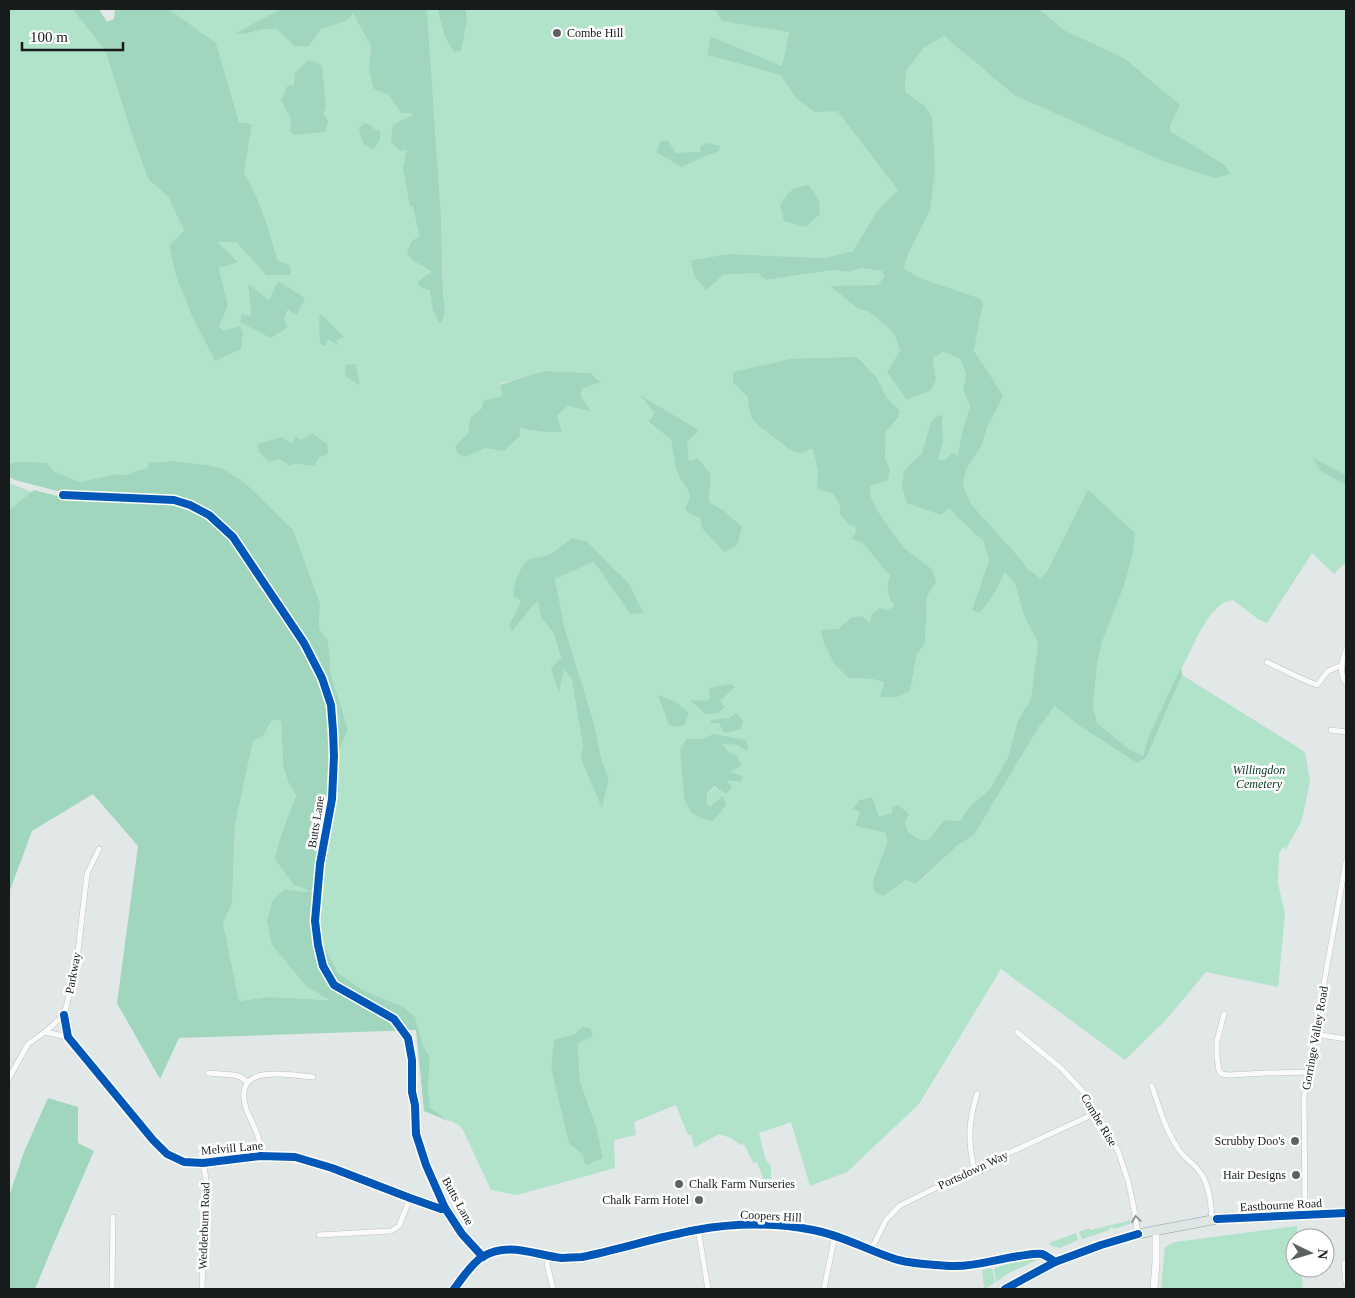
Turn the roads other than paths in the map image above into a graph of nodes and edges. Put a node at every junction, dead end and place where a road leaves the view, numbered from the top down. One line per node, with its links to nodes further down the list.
1 (63, 495): 29 (street, Butts Lane)
2 (1346, 650): 4 (street)
3 (1267, 662): 4 (street)
4 (1342, 664): 5 (street)
5 (1346, 682)
6 (1331, 730): 7 (street)
7 (1346, 732)
8 (99, 849): 11 (street, Parkway)
9 (1346, 861): 14 (street, Gorringe Valley Road)
10 (1224, 1014): 18 (street)
11 (64, 1015): 12 (street); 15 (street)
12 (45, 1032): 15 (street); 20 (street)
13 (1017, 1032): 24 (street, Combe Rise)
14 (1315, 1034): 16 (street); 18 (street, Gorringe Valley Road)
15 (68, 1037): 26 (street, Melvill Lane)
16 (1346, 1039)
17 (208, 1072): 21 (street)
18 (1308, 1072): 31 (street, Gorringe Valley Road)
19 (313, 1077): 21 (street)
20 (9, 1078)
21 (247, 1082): 25 (street)
22 (1152, 1086): 33 (street)
23 (977, 1094): 27 (street)
24 (1096, 1113): 27 (street, Portsdown Way); 37 (street, Combe Rise, one-way to 24)
25 (260, 1156): 26 (street, Melvill Lane); 28 (street, Melvill Lane)
26 (203, 1163): 46 (street, Wedderburn Road)
27 (974, 1169): 39 (street, Portsdown Way)
28 (410, 1198): 29 (street, Melvill Lane); 36 (street)
29 (445, 1208): 41 (street, Butts Lane)
30 (1346, 1213): 31 (main road, Eastbourne Road)
31 (1305, 1216): 33 (main road, Eastbourne Road)
32 (112, 1217): 45 (street)
33 (1212, 1220): 35 (main road, Eastbourne Road)
34 (698, 1229): 38 (street, Coopers Hill); 40 (street, Coopers Hill); 49 (street)
35 (1156, 1230): 37 (main road, Eastbourne Road); 52 (street)
36 (319, 1234)
37 (1138, 1234): 42 (main road, Eastbourne Road)
38 (835, 1235): 39 (street, Coopers Hill); 50 (street)
39 (871, 1250): 42 (street, Coopers Hill)
40 (548, 1256): 41 (street, Coopers Hill); 48 (street)
41 (483, 1257): 47 (street)
42 (1055, 1262): 51 (main road, Eastbourne Road)
43 (1346, 1262): 44 (street)
44 (1346, 1283)
45 (112, 1289)
46 (202, 1289)
47 (454, 1289)
48 (553, 1289)
49 (708, 1289)
50 (824, 1289)
51 (1004, 1289)
52 (1154, 1289)

